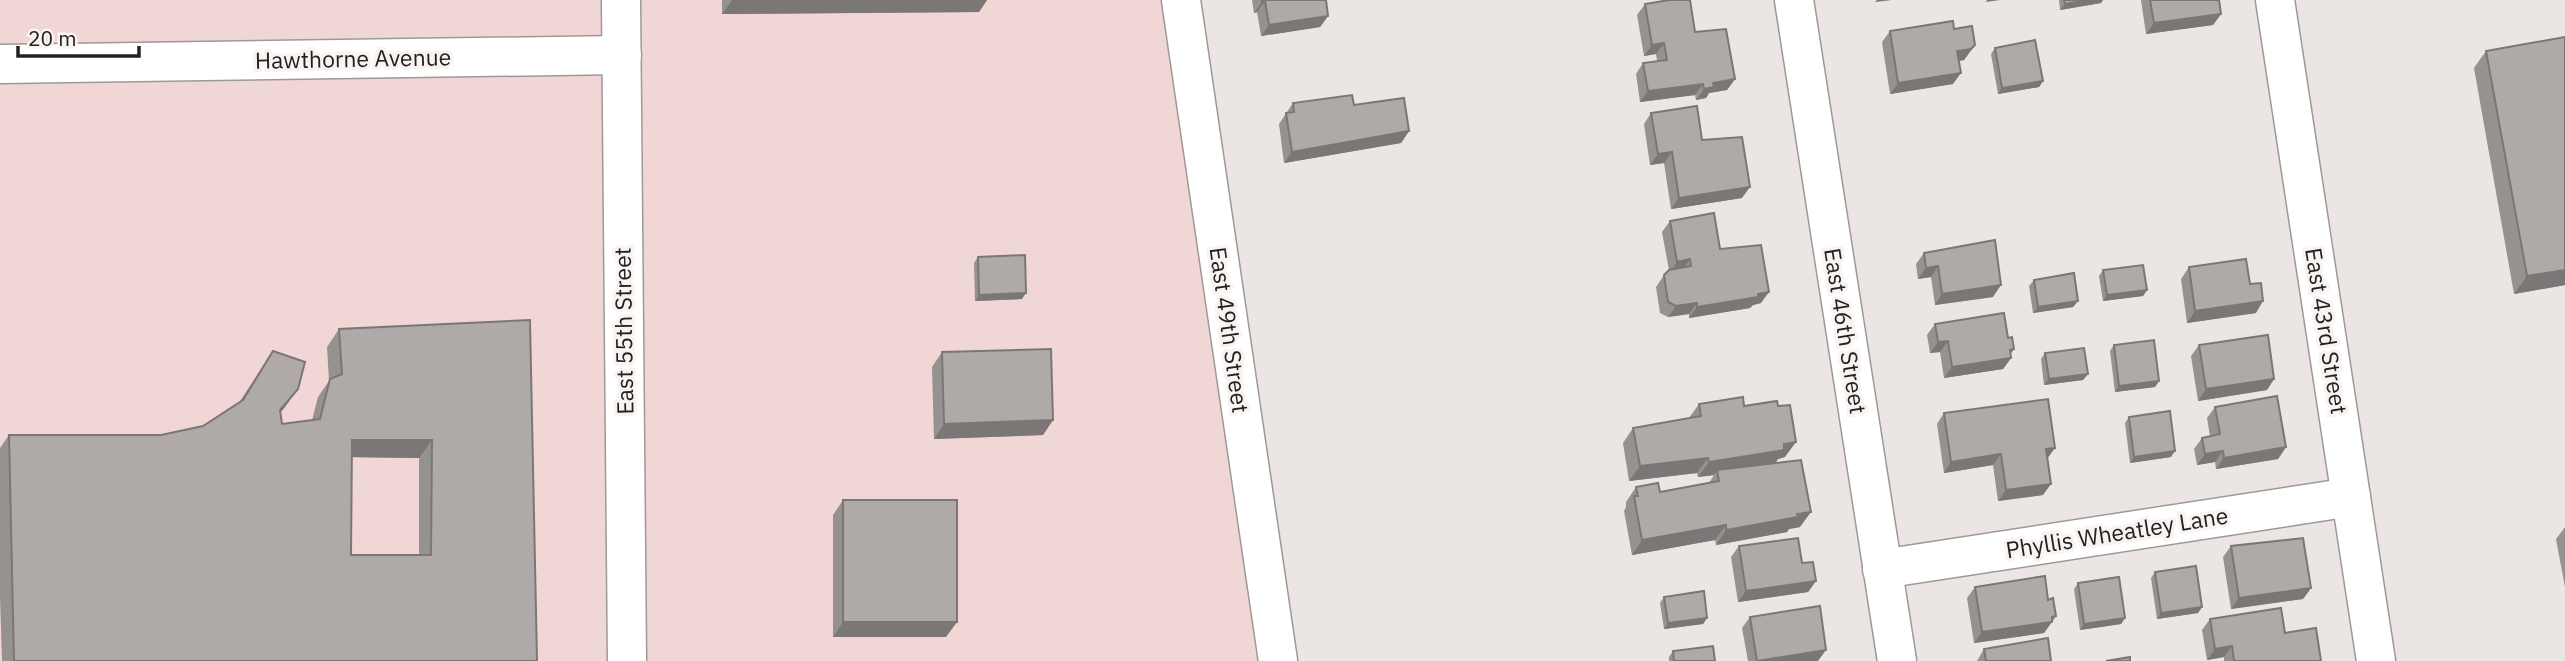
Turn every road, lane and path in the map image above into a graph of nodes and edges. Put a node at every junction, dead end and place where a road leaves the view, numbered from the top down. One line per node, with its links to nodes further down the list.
1 (621, 0): 5 (street, East 55th Street)
2 (1181, 0): 10 (street, East 49th Street)
3 (1794, 0): 8 (street, East 46th Street)
4 (2275, 0): 7 (street, East 43rd Street)
5 (621, 55): 6 (street, Hawthorne Avenue); 9 (street, East 55th Street)
6 (0, 64)
7 (2351, 497): 8 (street, Phyllis Wheatley Lane); 12 (street, East 43rd Street)
8 (1882, 569): 11 (street, East 46th Street)
9 (627, 661)
10 (1278, 661)
11 (1897, 661)
12 (2376, 661)

